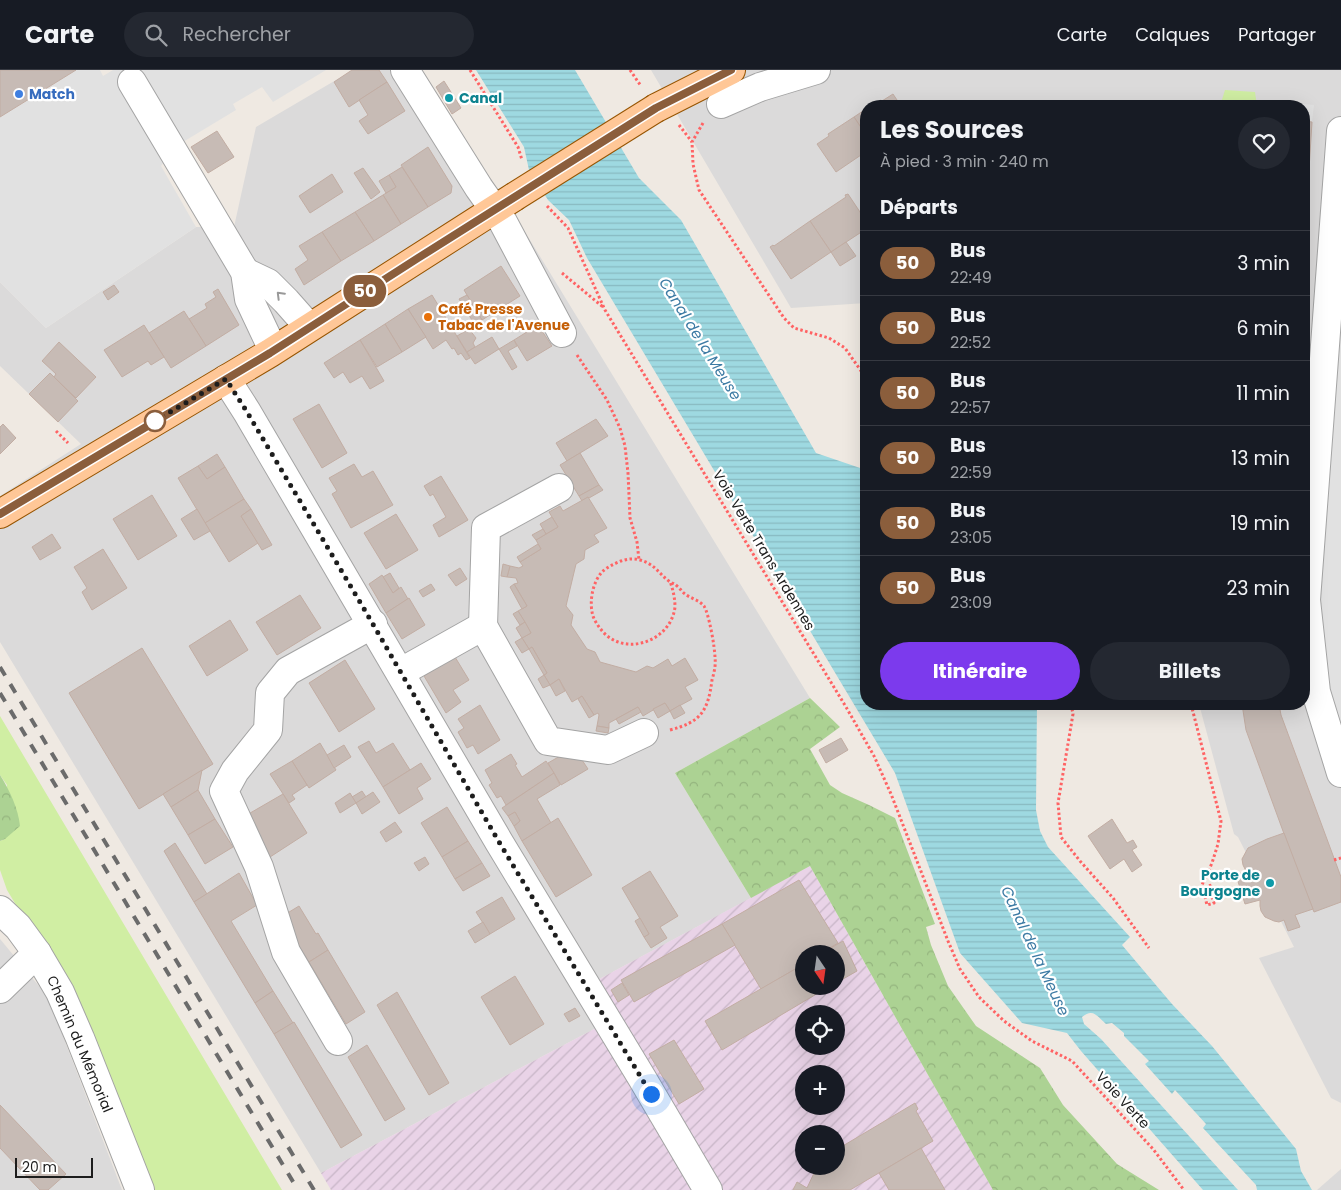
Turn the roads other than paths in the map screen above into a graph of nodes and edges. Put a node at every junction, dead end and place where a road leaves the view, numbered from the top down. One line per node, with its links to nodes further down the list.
1 (405, 70): 7 (street)
2 (731, 70): 7 (main road, bridge)
3 (816, 70): 5 (street)
4 (132, 82): 8 (street)
5 (721, 104)
6 (1341, 131): 15 (street)
7 (504, 204): 9 (main road); 10 (street)
8 (245, 272): 9 (street, one-way to 8); 11 (street)
9 (309, 327): 11 (main road)
10 (562, 333)
11 (273, 350): 12 (main road)
12 (226, 379): 14 (main road); 16 (street)
13 (559, 488): 17 (street)
14 (0, 514)
15 (1310, 546)
16 (373, 624): 19 (street); 25 (street)
17 (483, 626): 19 (street); 20 (street)
18 (1310, 637): 21 (street)
19 (401, 672): 27 (street)
20 (644, 733)
21 (1341, 773)
22 (0, 910): 23 (street, Chemin du Mémorial)
23 (37, 953): 24 (street); 26 (street, Chemin du Mémorial)
24 (0, 989)
25 (338, 1041)
26 (140, 1190)
27 (708, 1190)

